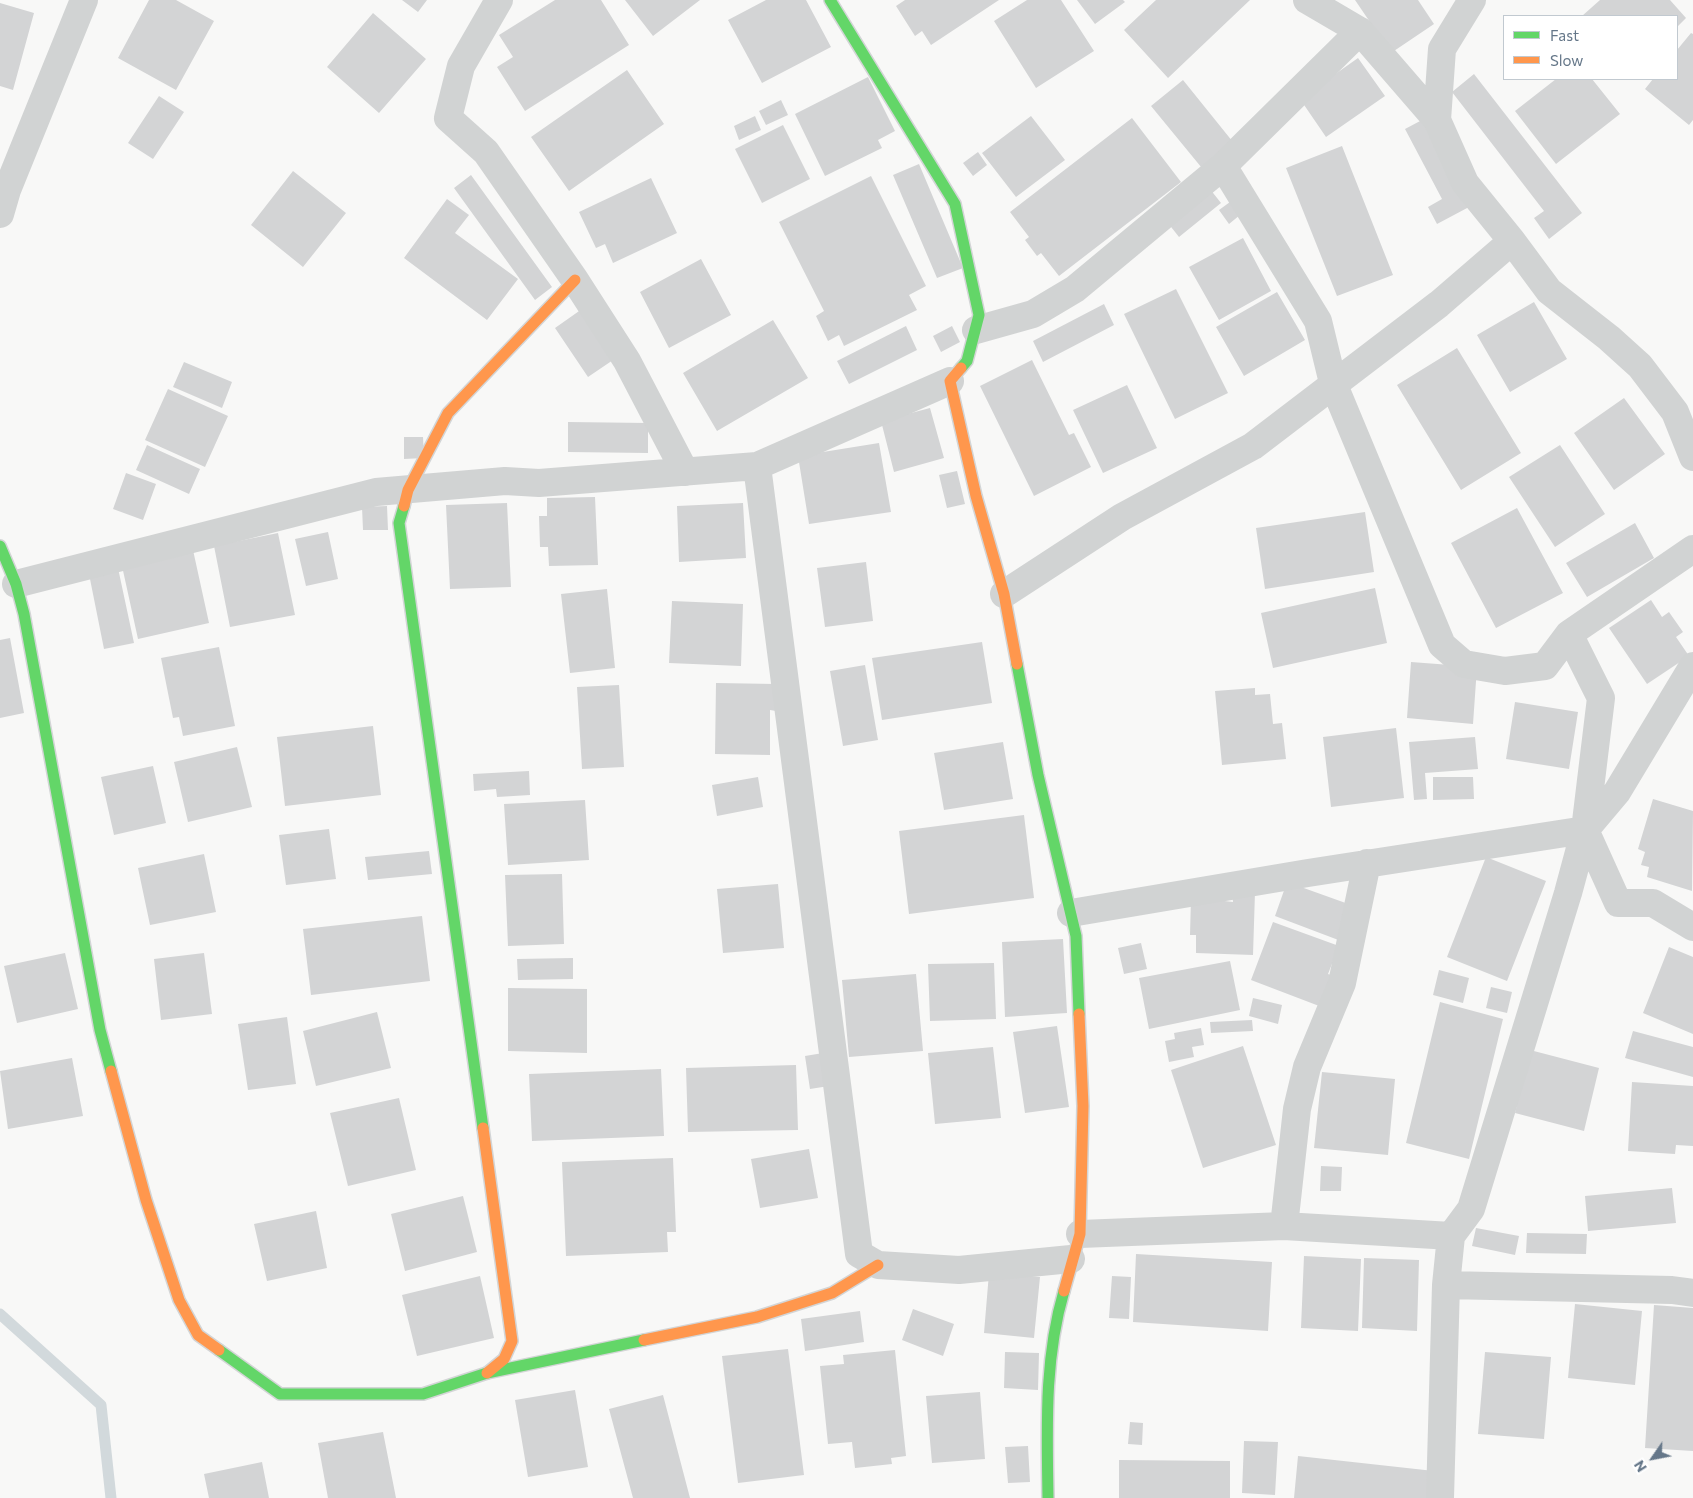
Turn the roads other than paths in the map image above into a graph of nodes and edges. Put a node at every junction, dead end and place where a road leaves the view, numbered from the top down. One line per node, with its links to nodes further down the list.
1 (84, 0): 9 (street)
2 (499, 0): 11 (street)
3 (830, 0): 12 (street)
4 (1307, 0): 6 (street)
5 (1472, 0): 7 (street)
6 (1360, 31): 7 (street); 8 (street)
7 (1437, 120): 10 (street)
8 (1223, 166): 12 (street); 14 (street)
9 (0, 214)
10 (1512, 241): 14 (street); 15 (street)
11 (575, 280): 17 (street); 18 (street)
12 (976, 330): 13 (street)
13 (950, 382): 16 (street); 22 (street)
14 (1333, 383): 22 (street); 23 (street)
15 (1691, 444)
16 (757, 466): 17 (street); 33 (street)
17 (685, 472): 18 (street)
18 (408, 490): 21 (street); 36 (street)
19 (0, 546): 21 (street)
20 (1693, 549): 23 (street)
21 (16, 584): 36 (street)
22 (1004, 594): 27 (street)
23 (1569, 634): 25 (street)
24 (1693, 666): 25 (street)
25 (1585, 830): 26 (street); 28 (street); 31 (street)
26 (1367, 863): 27 (street); 29 (street)
27 (1070, 913): 30 (street)
28 (1693, 927)
29 (1284, 1226): 30 (street); 31 (street)
30 (1080, 1234): 32 (street)
31 (1451, 1236): 34 (street)
32 (1071, 1259): 33 (street); 38 (street)
33 (878, 1265): 36 (street)
34 (1446, 1286): 35 (street); 37 (street)
35 (1693, 1293)
36 (487, 1373)
37 (1442, 1496)
38 (1048, 1498)

